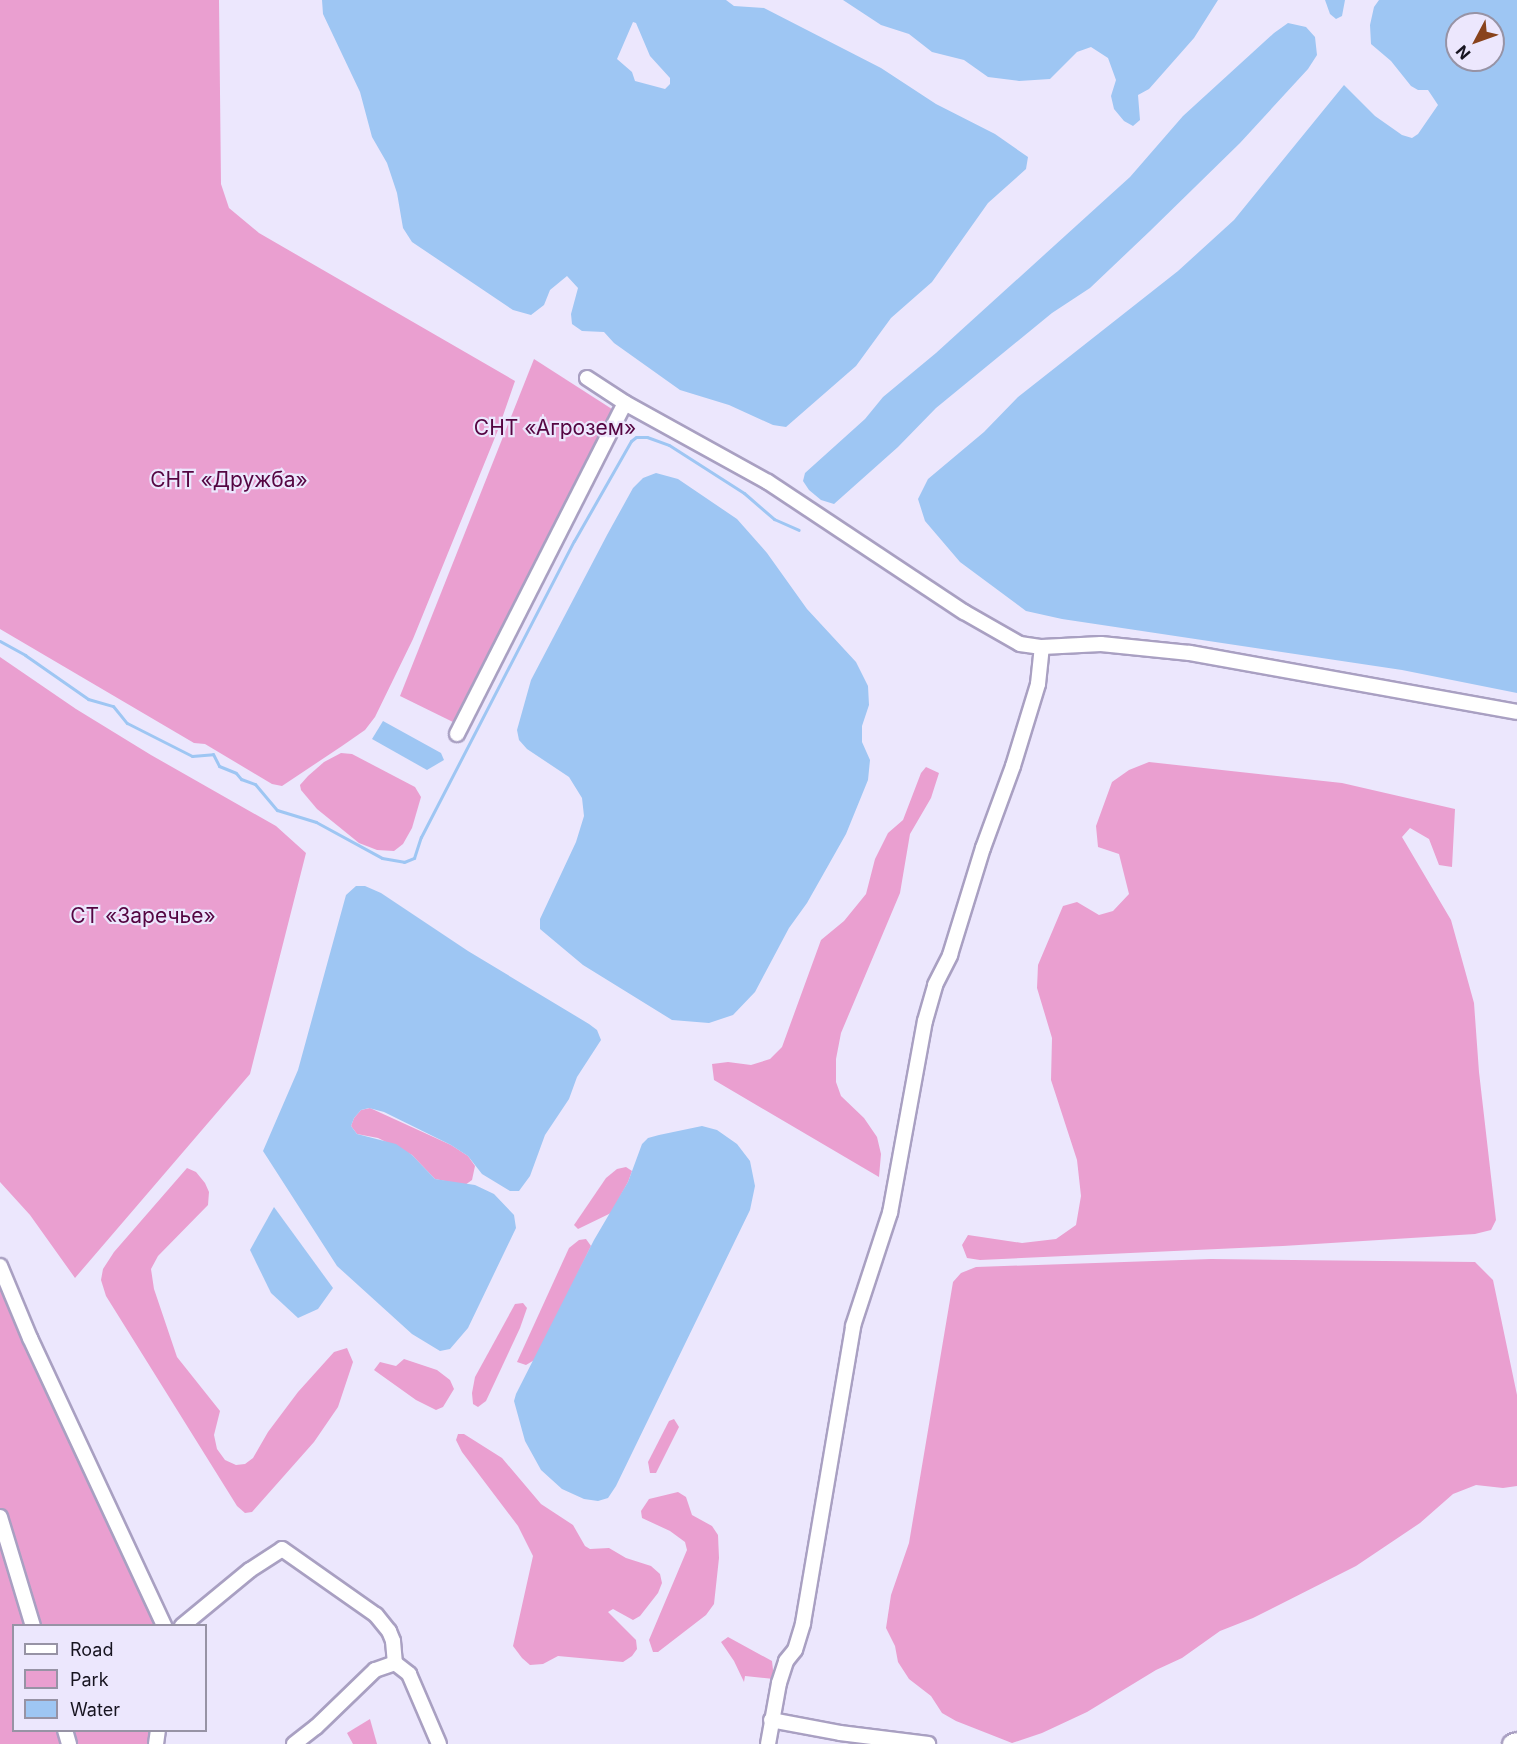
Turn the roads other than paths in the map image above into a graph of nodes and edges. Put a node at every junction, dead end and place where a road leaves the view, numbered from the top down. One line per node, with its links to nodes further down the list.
1 (587, 378): 2 (street)
2 (625, 403): 3 (street); 5 (street)
3 (1042, 647): 4 (street); 12 (street)
4 (1517, 712)
5 (457, 734)
6 (0, 1266): 9 (street)
7 (0, 1517): 8 (street)
8 (32, 1624)
9 (163, 1624)
10 (184, 1624): 11 (street)
11 (395, 1664): 14 (street); 15 (street)
12 (771, 1720): 16 (street); 17 (street)
13 (1517, 1742): 18 (main road)
14 (294, 1744)
15 (439, 1744)
16 (768, 1744)
17 (928, 1744)
18 (1512, 1744)

